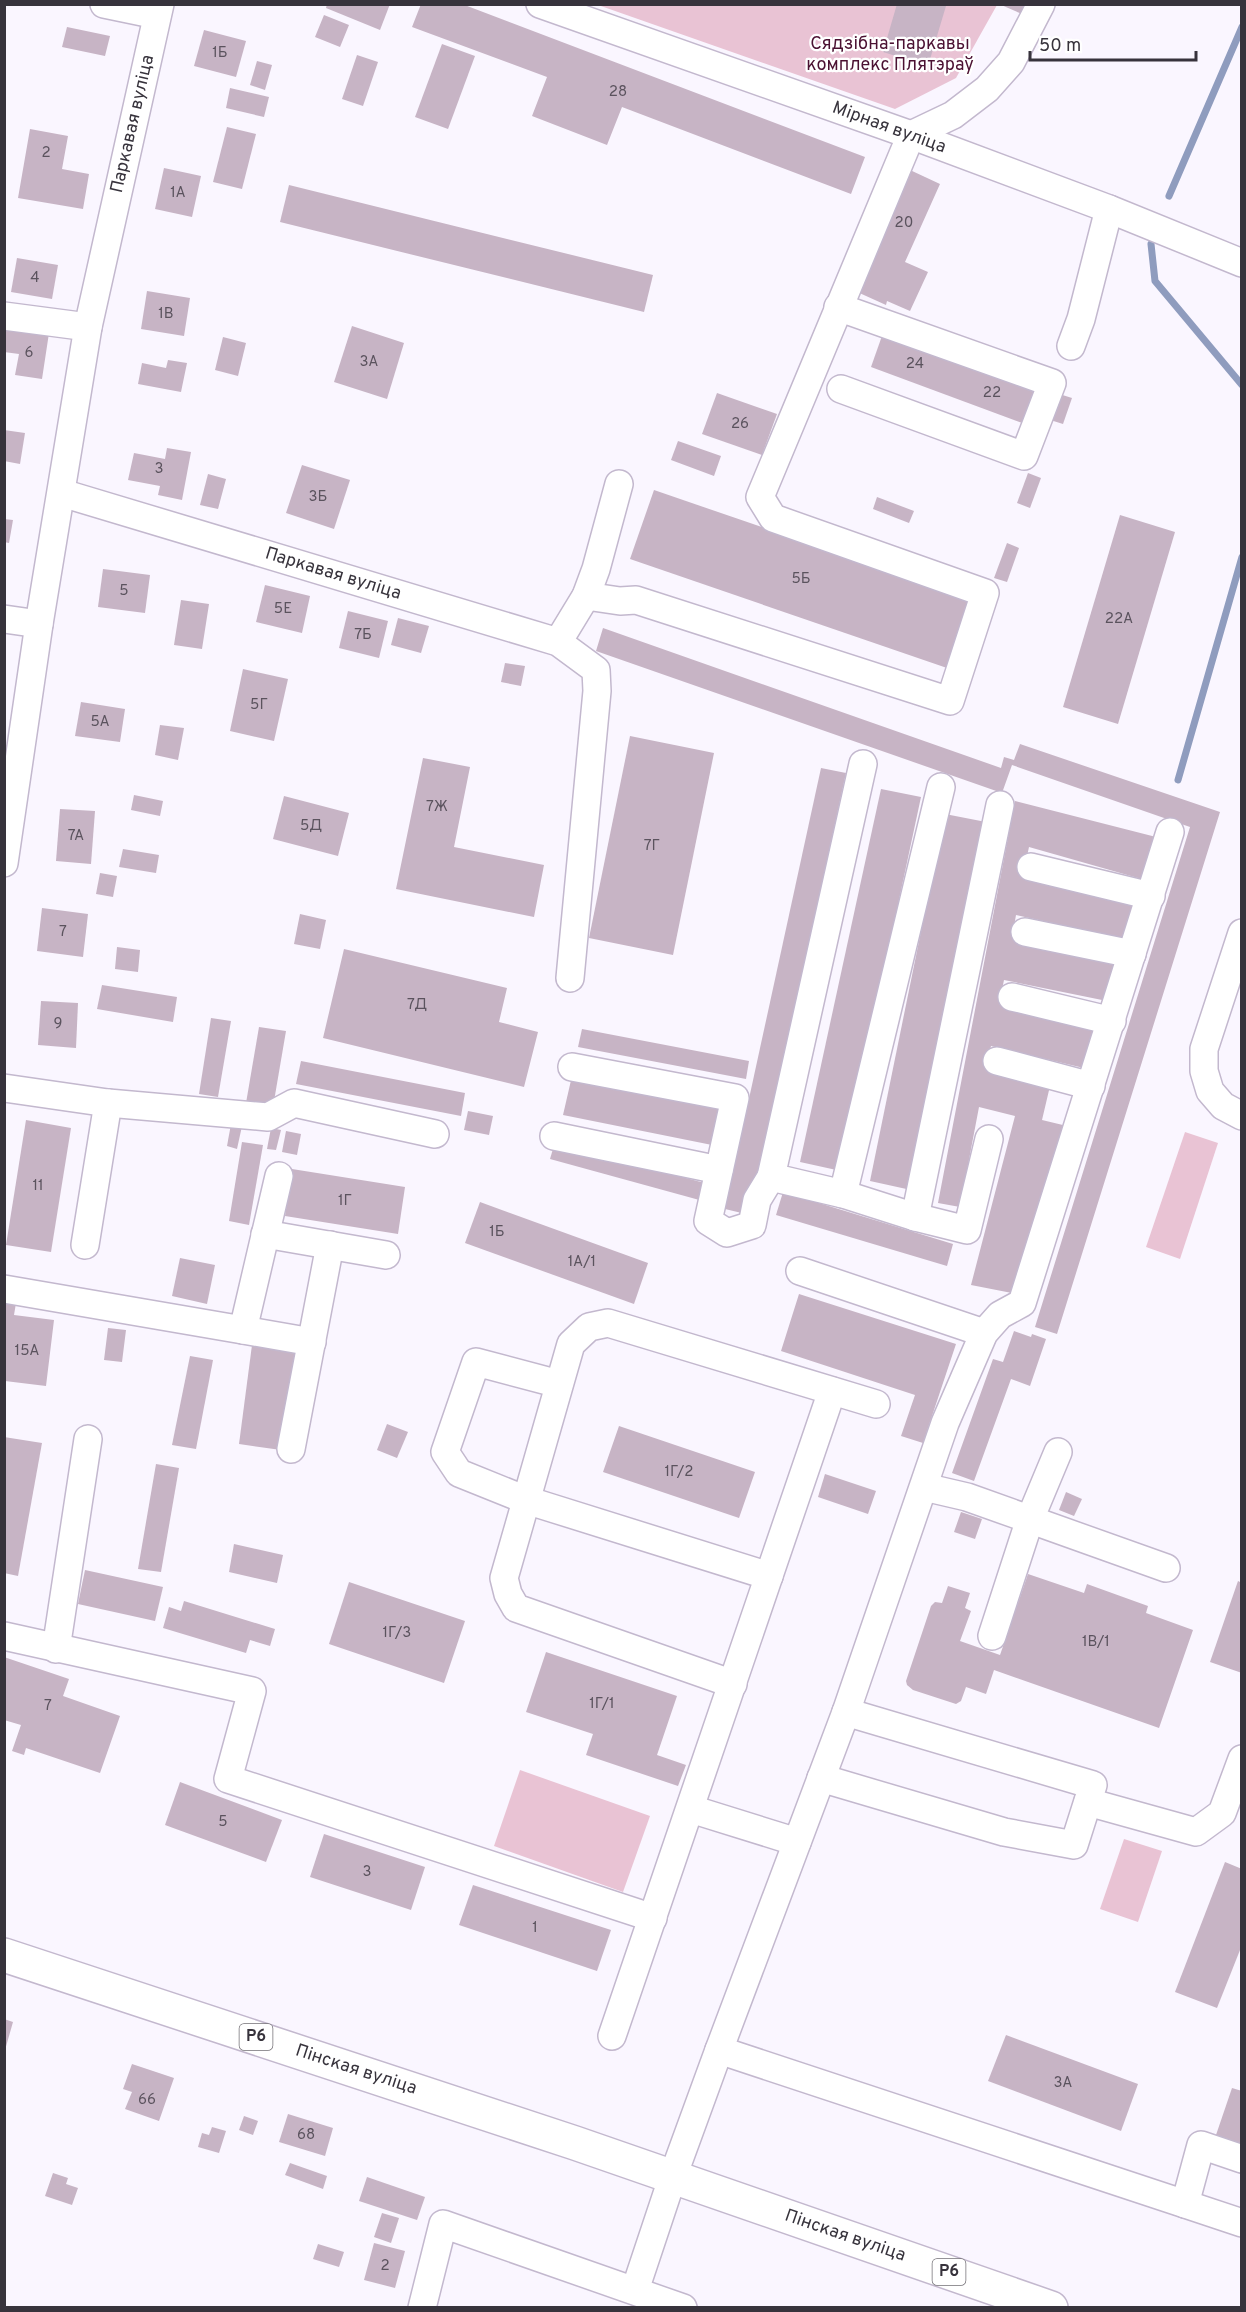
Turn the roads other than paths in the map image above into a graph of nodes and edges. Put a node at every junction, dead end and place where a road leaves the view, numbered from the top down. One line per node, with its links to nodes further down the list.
1 (104, 4): 4 (street)
2 (540, 4): 5 (street, Мірная вуліца)
3 (1041, 4): 5 (street)
4 (159, 10): 10 (street, Паркавая вуліца)
5 (911, 135): 6 (street, Мірная вуліца); 8 (street)
6 (1108, 209): 7 (street, Мірная вуліца); 11 (street)
7 (1239, 254)
8 (838, 307): 12 (street); 15 (street)
9 (4, 316): 10 (street)
10 (88, 327): 14 (street, Паркавая вуліца)
11 (1071, 346)
12 (841, 390)
13 (619, 484): 15 (street)
14 (62, 493): 17 (street, Паркавая вуліца); 18 (street, Паркавая вуліца)
15 (586, 596): 18 (street)
16 (4, 619): 17 (street)
17 (39, 624): 23 (street, Паркавая вуліца)
18 (558, 642): 29 (street, Паркавая вуліца)
19 (863, 764): 43 (street)
20 (941, 787): 44 (street)
21 (1000, 805): 45 (street)
22 (1170, 832): 25 (street)
23 (4, 863)
24 (1031, 867): 25 (street)
25 (1150, 896): 28 (street)
26 (1025, 932): 28 (street)
27 (1242, 933): 37 (street)
28 (1132, 954): 31 (street)
29 (570, 978)
30 (1012, 998): 31 (street)
31 (1112, 1021): 34 (street)
32 (997, 1061): 34 (street)
33 (572, 1067): 41 (street)
34 (1091, 1086): 53 (street)
35 (4, 1088): 36 (street)
36 (108, 1103): 38 (street); 47 (street)
37 (1242, 1116)
38 (435, 1134)
39 (554, 1136): 41 (street)
40 (989, 1139): 45 (street)
41 (719, 1170): 43 (street)
42 (279, 1176): 46 (street)
43 (771, 1177): 44 (street)
44 (843, 1194): 45 (street)
45 (915, 1217)
46 (265, 1234): 48 (street); 52 (street)
47 (85, 1245)
48 (330, 1245): 49 (street); 54 (street)
49 (386, 1255)
50 (800, 1271): 53 (street)
51 (4, 1289): 52 (street)
52 (243, 1330): 54 (street)
53 (984, 1333): 61 (street)
54 (312, 1342): 59 (street)
55 (559, 1384): 56 (street); 62 (street); 62 (street)
56 (832, 1391): 57 (street); 65 (street)
57 (876, 1404)
58 (88, 1439): 68 (street)
59 (291, 1449)
60 (1058, 1452): 63 (street)
61 (924, 1487): 63 (street); 70 (street)
62 (526, 1500): 65 (street); 69 (street)
63 (1030, 1520): 64 (street); 67 (street)
64 (1166, 1568)
65 (769, 1576): 69 (street)
66 (4, 1636): 68 (street)
67 (992, 1636)
68 (56, 1649): 76 (street)
69 (733, 1684): 74 (street)
70 (846, 1713): 72 (street); 73 (street)
71 (1242, 1759): 73 (street)
72 (820, 1778): 73 (street); 75 (street)
73 (1088, 1802)
74 (691, 1809): 75 (street); 76 (street)
75 (796, 1842): 79 (street)
76 (653, 1918): 78 (street)
77 (4, 1955): 81 (main road, Пінская вуліца / Р6)
78 (612, 2036)
79 (718, 2050): 81 (street); 82 (street)
80 (1242, 2159): 82 (street)
81 (673, 2176): 84 (street); 87 (main road, Пінская вуліца / Р6)
82 (1185, 2204): 83 (street)
83 (1242, 2223)
84 (635, 2290): 85 (street); 86 (street)
85 (422, 2307)
86 (683, 2307)
87 (1051, 2307)

